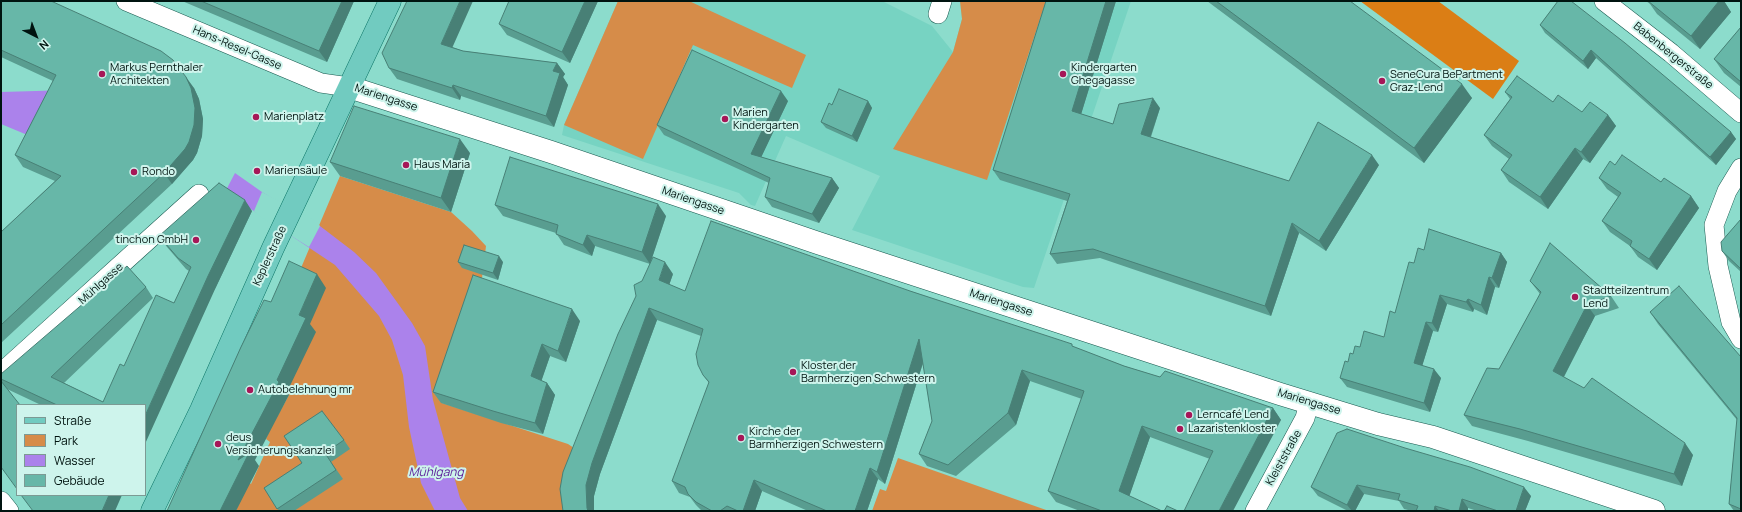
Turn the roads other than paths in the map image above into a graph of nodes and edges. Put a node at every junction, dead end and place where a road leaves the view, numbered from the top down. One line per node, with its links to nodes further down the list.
1 (126, 1): 4 (street, Hans-Resel-Gasse)
2 (390, 1): 4 (main road, Keplerstraße)
3 (1604, 1): 5 (street, Babenbergerstraße)
4 (349, 87): 10 (street, Mariengasse); 13 (main road, Keplerstraße)
5 (1741, 113)
6 (1741, 168): 8 (street)
7 (200, 194): 9 (street, Mühlgasse)
8 (1741, 339)
9 (1, 373)
10 (1309, 403): 14 (street, Kleiststraße); 15 (street, Mariengasse)
11 (1, 501): 12 (street)
12 (8, 511)
13 (152, 511)
14 (1255, 511)
15 (1654, 511)

